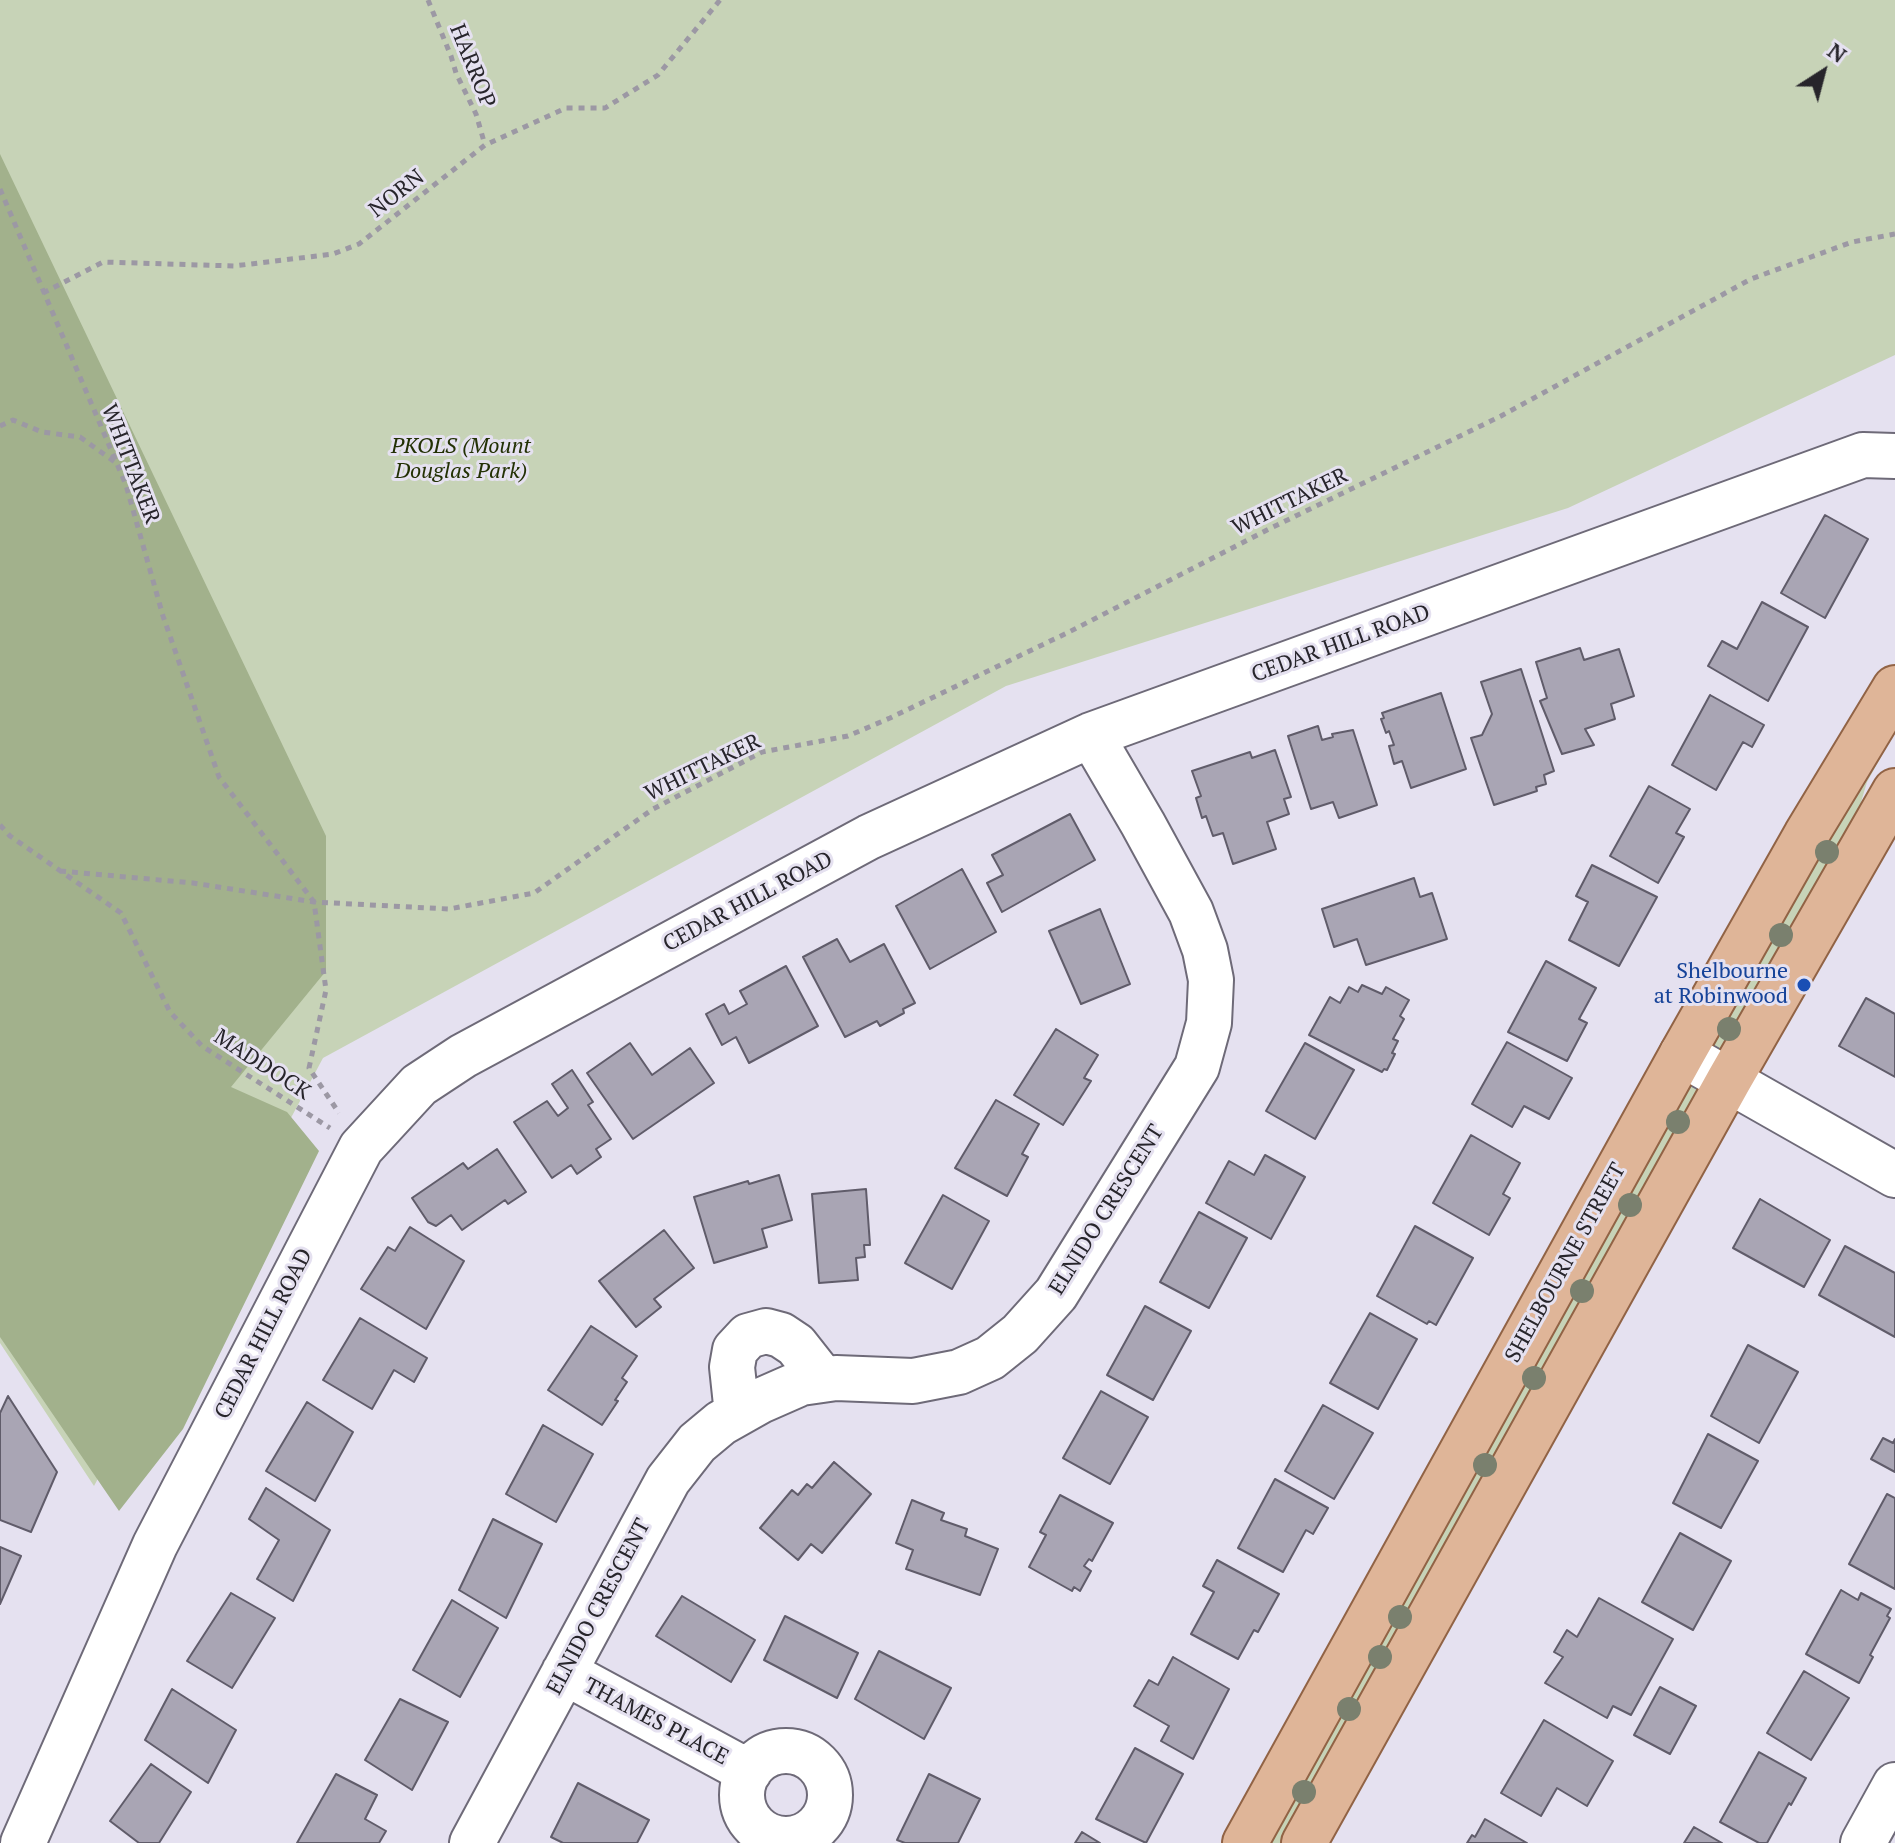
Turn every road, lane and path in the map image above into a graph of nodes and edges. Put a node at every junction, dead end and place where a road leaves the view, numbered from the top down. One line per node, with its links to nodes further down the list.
1 (428, 0): 3 (path, HARROP)
2 (720, 0): 3 (path, NORN)
3 (485, 145): 6 (path, NORN)
4 (0, 189): 6 (path, WHITTAKER)
5 (1895, 234): 15 (path, WHITTAKER)
6 (43, 293): 9 (path, WHITTAKER)
7 (0, 426): 9 (path)
8 (1895, 456): 11 (street, CEDAR HILL ROAD)
9 (116, 462): 15 (path, WHITTAKER)
10 (1895, 688): 16 (main road, SHELBOURNE STREET)
11 (1091, 735): 18 (street, CEDAR HILL ROAD); 20 (street, ELNIDO CRESCENT)
12 (1895, 791): 17 (main road)
13 (0, 825): 14 (path, MADDOCK)
14 (60, 871): 15 (path); 18 (path, MADDOCK)
15 (314, 902): 18 (path)
16 (1682, 1054): 17 (street); 27 (main road, SHELBOURNE STREET)
17 (1729, 1080): 19 (street); 28 (main road)
18 (361, 1148): 25 (street, CEDAR HILL ROAD)
19 (1895, 1175)
20 (822, 1378): 21 (street, ELNIDO CRESCENT); 21 (street)
21 (737, 1414): 22 (street, ELNIDO CRESCENT)
22 (564, 1672): 23 (street, THAMES PLACE); 26 (street, ELNIDO CRESCENT)
23 (749, 1772)
24 (1895, 1785): 29 (street)
25 (23, 1843)
26 (472, 1843)
27 (1245, 1843)
28 (1304, 1843)
29 (1863, 1843)

